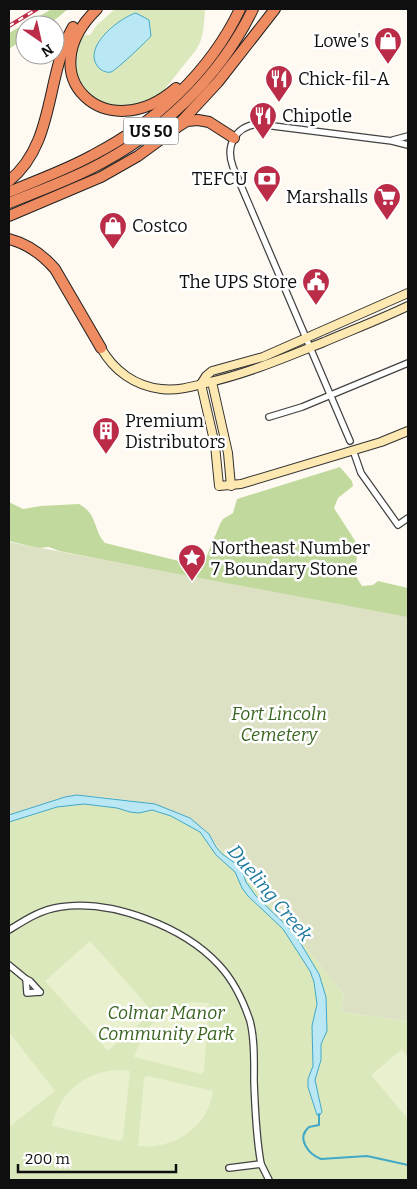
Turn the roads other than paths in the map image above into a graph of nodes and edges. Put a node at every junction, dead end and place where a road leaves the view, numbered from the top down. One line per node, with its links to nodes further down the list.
1 (88, 9): 12 (highway)
2 (97, 9): 6 (highway)
3 (240, 9): 6 (highway, US 50)
4 (253, 9): 14 (highway, US 50)
5 (275, 9): 7 (highway)
6 (232, 25): 13 (highway, US 50)
7 (171, 132): 9 (highway); 15 (highway)
8 (408, 136): 10 (street)
9 (234, 138): 10 (street); 19 (street)
10 (392, 141): 11 (street)
11 (408, 145)
12 (9, 181)
13 (9, 192)
14 (9, 203)
15 (9, 216)
16 (9, 239): 20 (highway)
17 (408, 293): 19 (street)
18 (408, 306): 21 (street)
19 (306, 337): 21 (street); 24 (street)
20 (101, 348): 24 (street)
21 (310, 348): 23 (street); 25 (street)
22 (408, 362): 25 (street)
23 (212, 382): 24 (street); 30 (street)
24 (201, 384): 30 (street)
25 (330, 395): 26 (street); 28 (street)
26 (270, 417)
27 (408, 430): 29 (street)
28 (350, 441)
29 (354, 450): 30 (street); 31 (street)
30 (230, 486)
31 (408, 518)
32 (9, 930): 35 (street)
33 (9, 965): 34 (street)
34 (26, 979)
35 (261, 1164): 36 (street); 37 (street)
36 (229, 1168)
37 (269, 1180)

